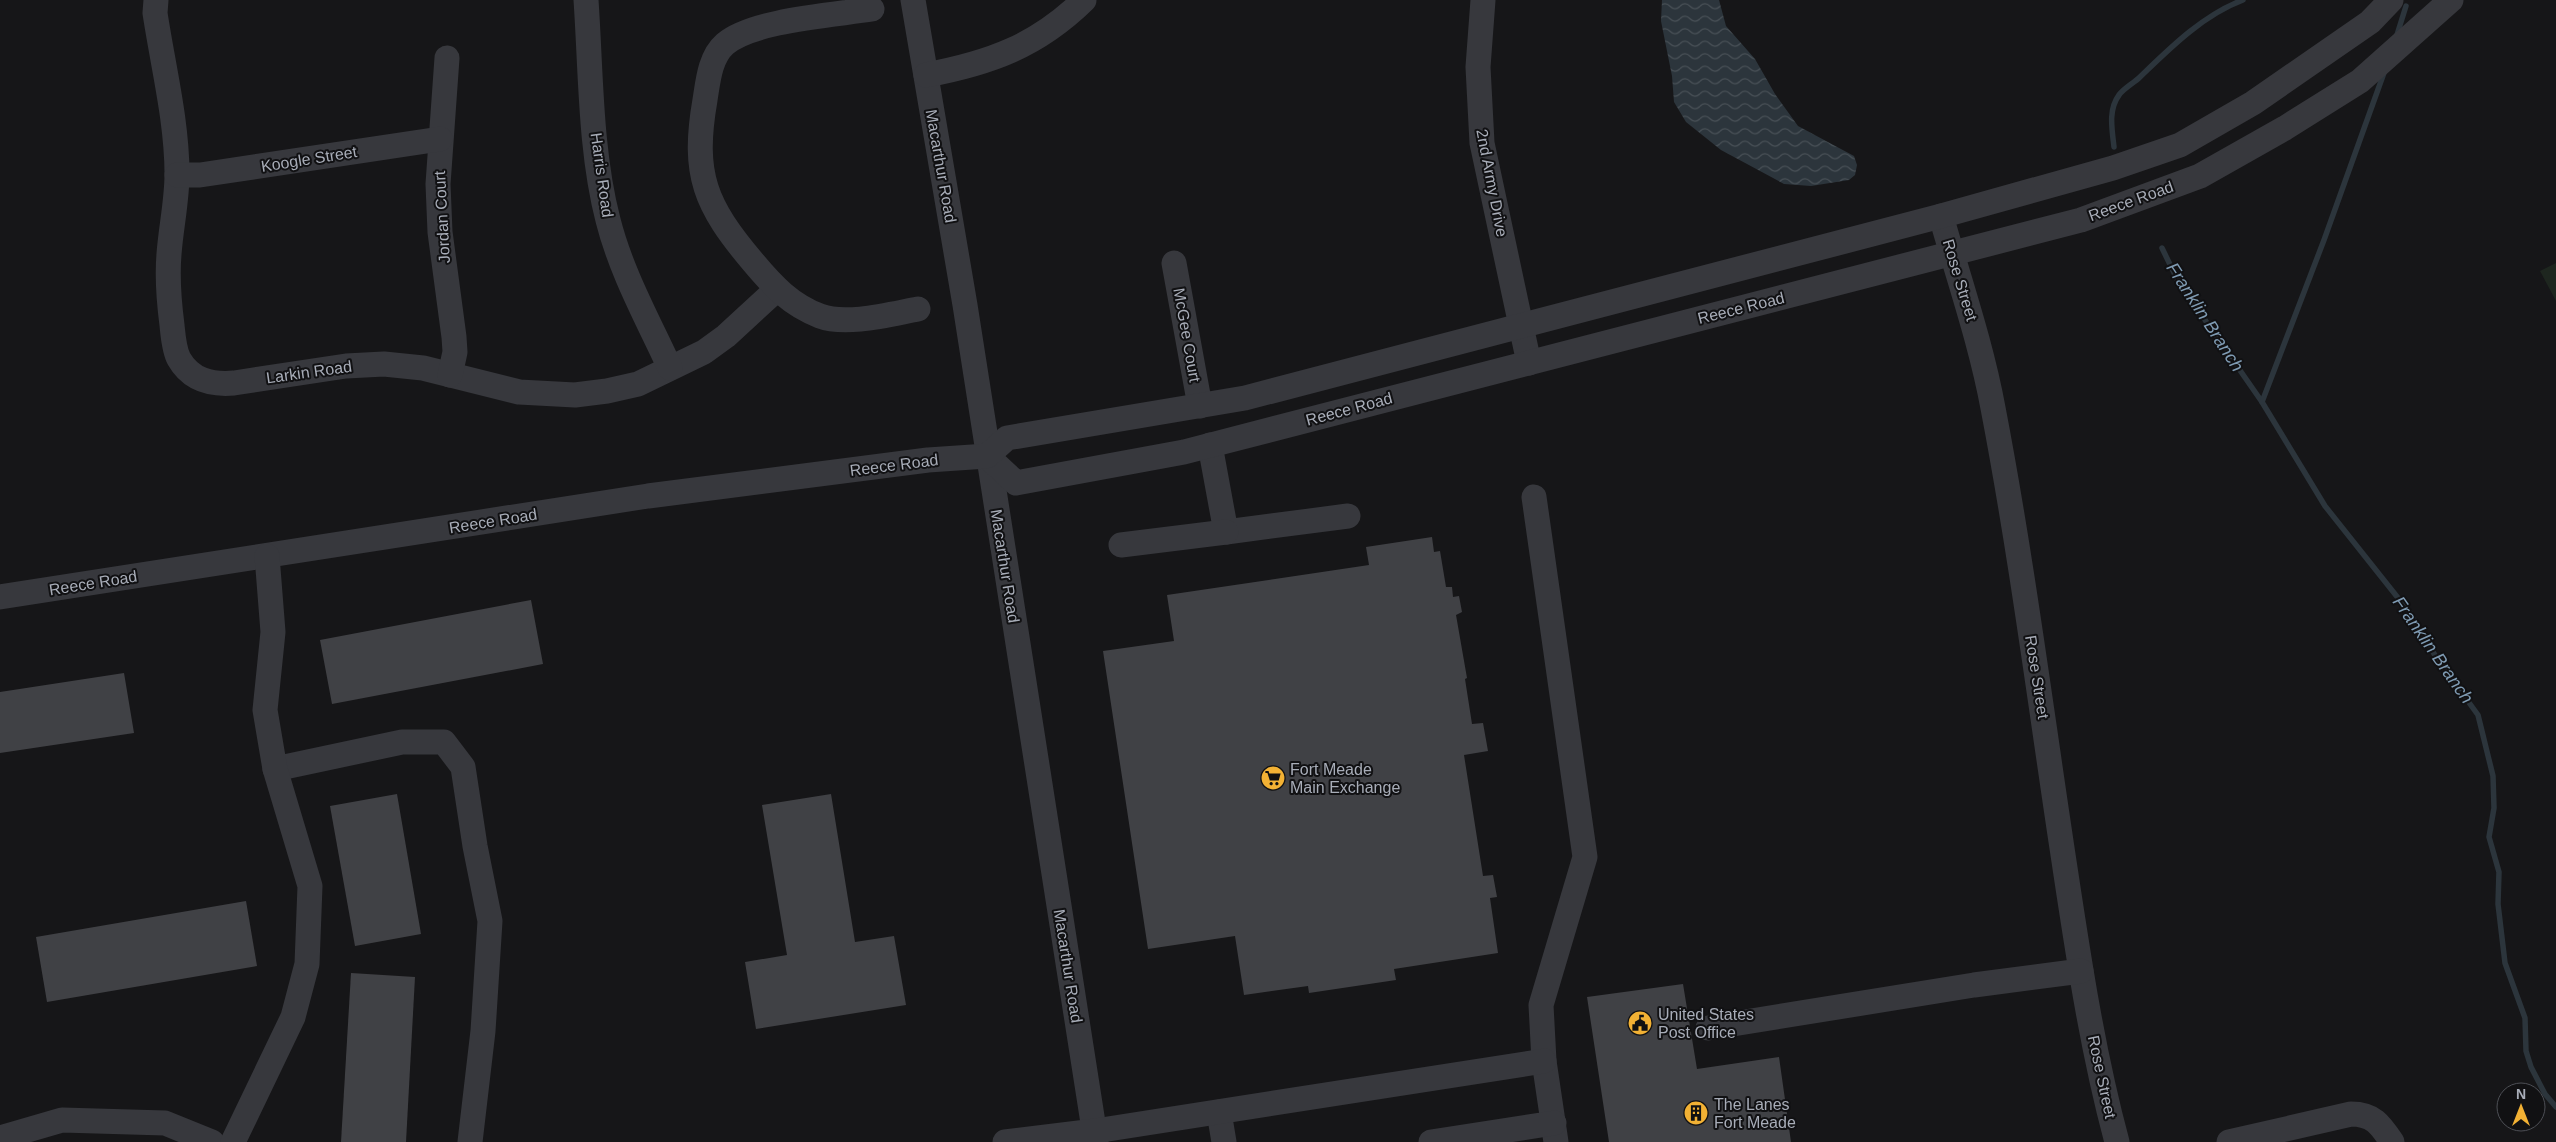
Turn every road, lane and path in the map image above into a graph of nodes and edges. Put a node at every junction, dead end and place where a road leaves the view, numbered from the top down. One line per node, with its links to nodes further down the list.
1 (156, 0): 12 (street, Larkin Road)
2 (586, 0): 20 (street, Harris Road)
3 (913, 0): 10 (street, Macarthur Road)
4 (1084, 0): 10 (street)
5 (1483, 0): 18 (street, 2nd Army Drive)
6 (2391, 0): 13 (street)
7 (2450, 0): 14 (street, Reece Road)
8 (872, 9): 16 (street)
9 (447, 58): 11 (street, Jordan Court)
10 (926, 75): 24 (street, Macarthur Road)
11 (440, 139): 12 (street, Koogle Street); 21 (street, Jordan Court)
12 (177, 175): 21 (street, Larkin Road)
13 (1940, 216): 14 (street, Rose Street); 18 (street)
14 (1951, 254): 19 (street, Reece Road); 32 (street, Rose Street)
15 (1174, 263): 22 (street, McGee Court)
16 (776, 290): 17 (street); 20 (street, Larkin Road)
17 (918, 309)
18 (1521, 325): 19 (street, 2nd Army Drive); 22 (street)
19 (1529, 363): 23 (street, Reece Road)
20 (670, 368): 21 (street, Larkin Road)
21 (450, 375)
22 (1200, 406): 24 (street)
23 (1210, 445): 24 (street, Reece Road); 27 (street)
24 (987, 456): 29 (street, Reece Road); 37 (street, Macarthur Road)
25 (1534, 497): 34 (street)
26 (1348, 516): 27 (street)
27 (1226, 532): 28 (street)
28 (1122, 545)
29 (267, 556): 30 (street, Reece Road); 31 (street)
30 (0, 597)
31 (275, 769): 40 (street); 41 (street)
32 (2081, 971): 33 (street); 45 (street, Rose Street)
33 (1708, 1028)
34 (1544, 1061): 35 (street); 36 (street)
35 (1219, 1112): 37 (street); 43 (street)
36 (1555, 1133): 44 (street)
37 (1096, 1137): 42 (street)
38 (0, 1138): 39 (street)
39 (212, 1142)
40 (233, 1142)
41 (470, 1142)
42 (1005, 1142)
43 (1224, 1142)
44 (1432, 1142)
45 (2117, 1142)
46 (2229, 1142): 47 (street)
47 (2392, 1142)

